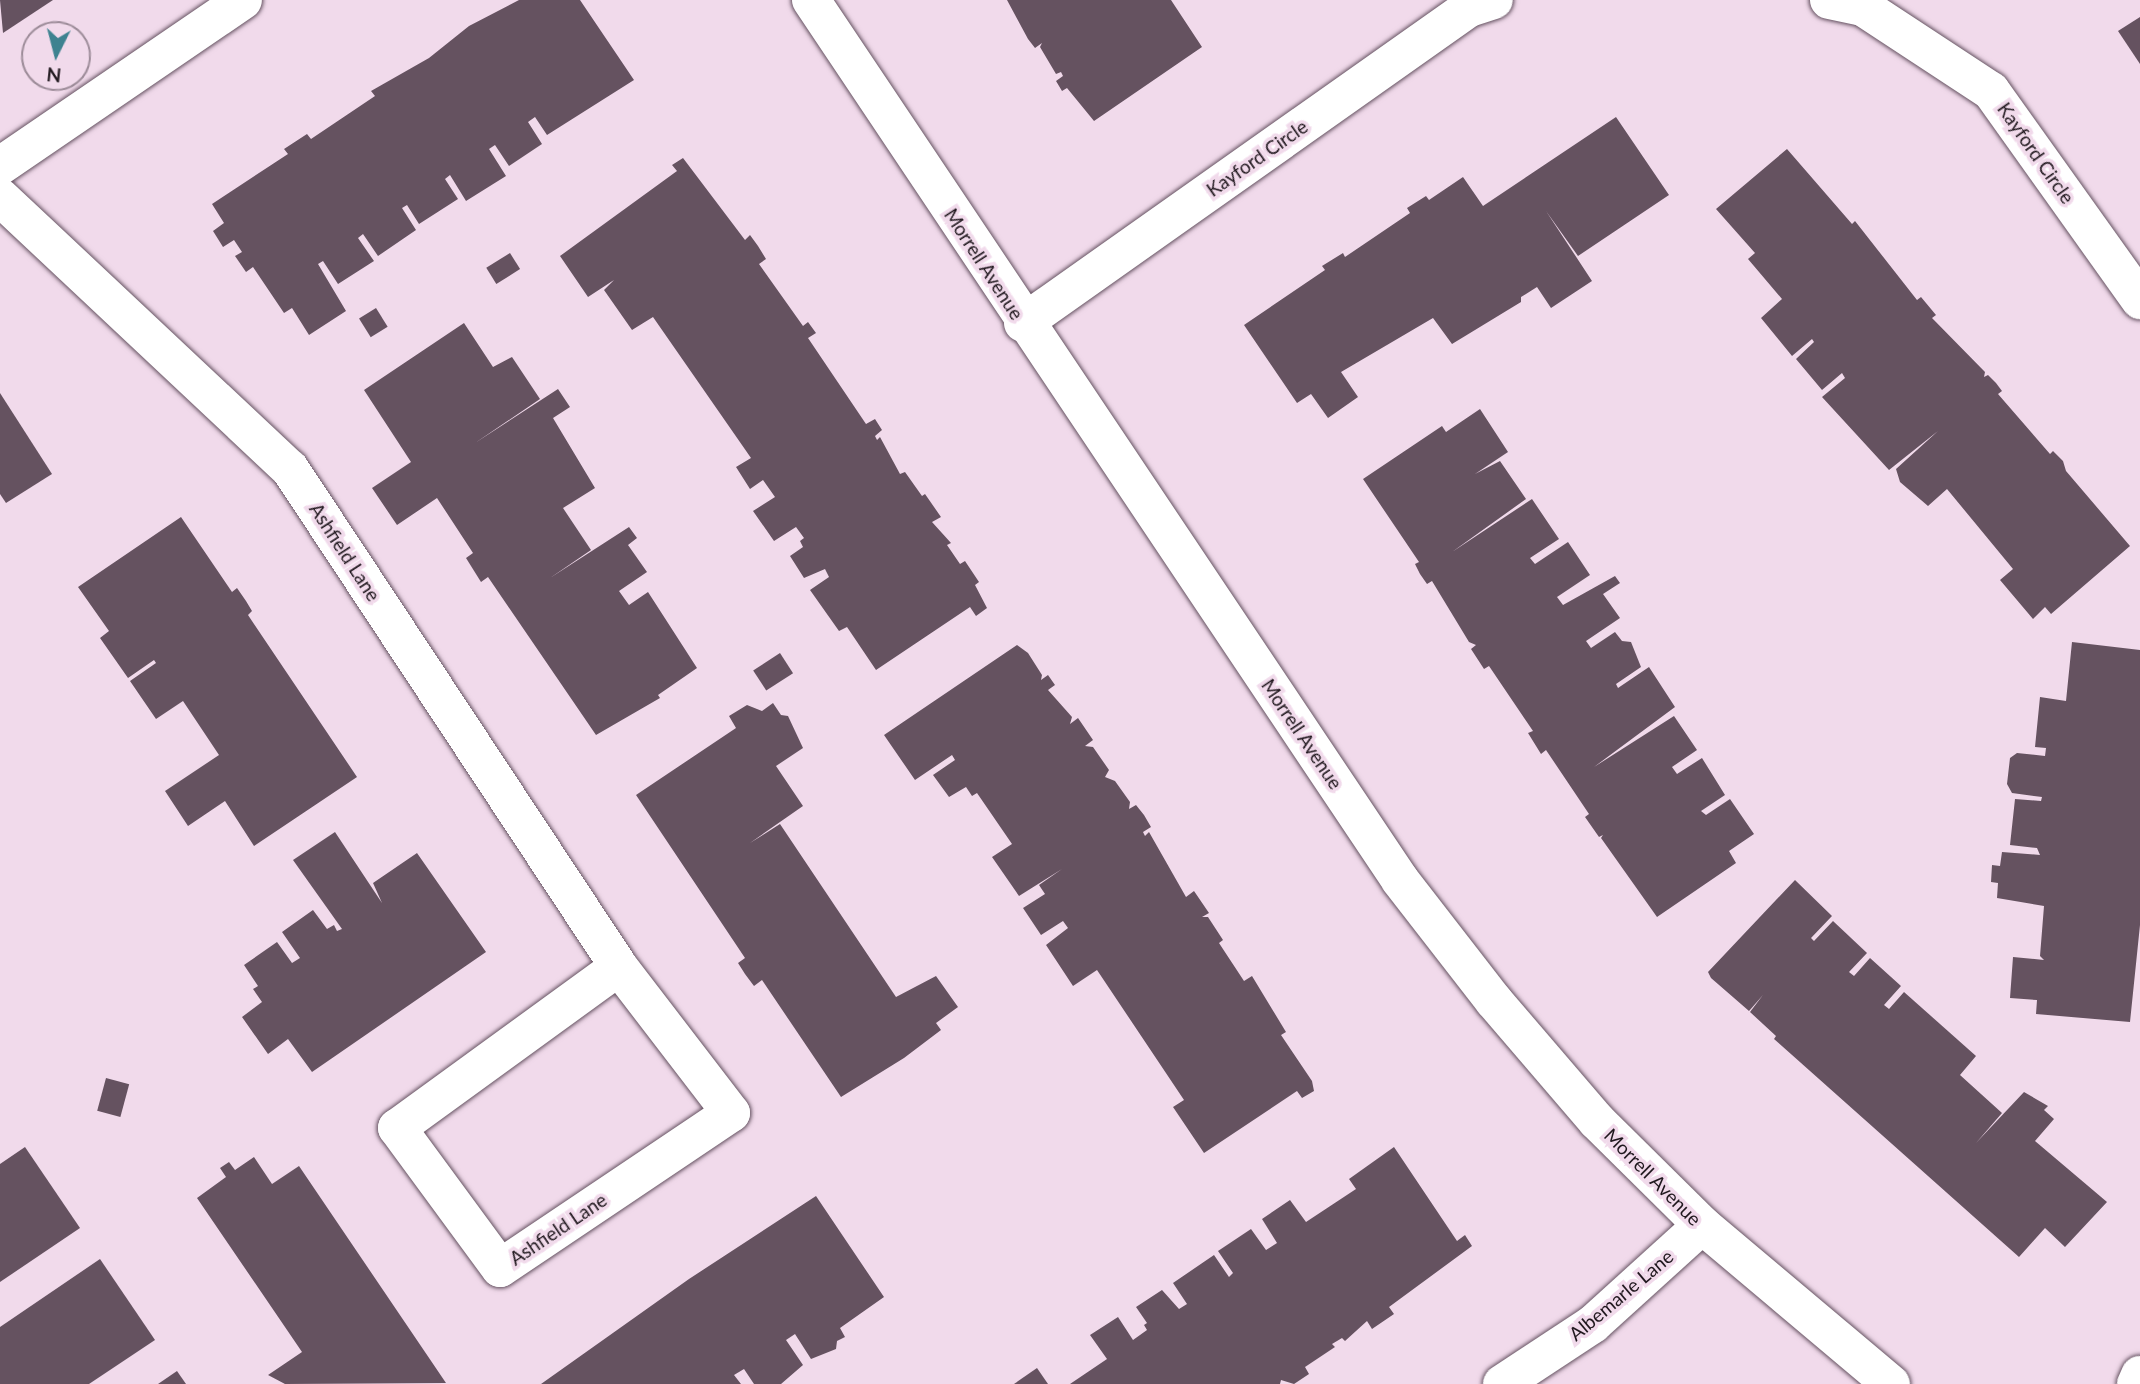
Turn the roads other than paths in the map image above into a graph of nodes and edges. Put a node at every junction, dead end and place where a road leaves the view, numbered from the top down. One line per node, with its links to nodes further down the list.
1 (243, 0): 5 (street)
2 (811, 0): 8 (street, Morrell Avenue)
3 (1494, 0): 8 (street, Kayford Circle)
4 (1829, 0): 7 (street, Kayford Circle)
5 (0, 166)
6 (0, 197): 9 (street, Ashfield Lane)
7 (2140, 300)
8 (1023, 323): 10 (street, Morrell Avenue)
9 (619, 967): 9 (street, Ashfield Lane)
10 (1702, 1225): 12 (street, Albemarle Lane); 13 (street, Morrell Avenue)
11 (2140, 1375): 14 (street)
12 (1502, 1384)
13 (1891, 1384)
14 (2136, 1384)

